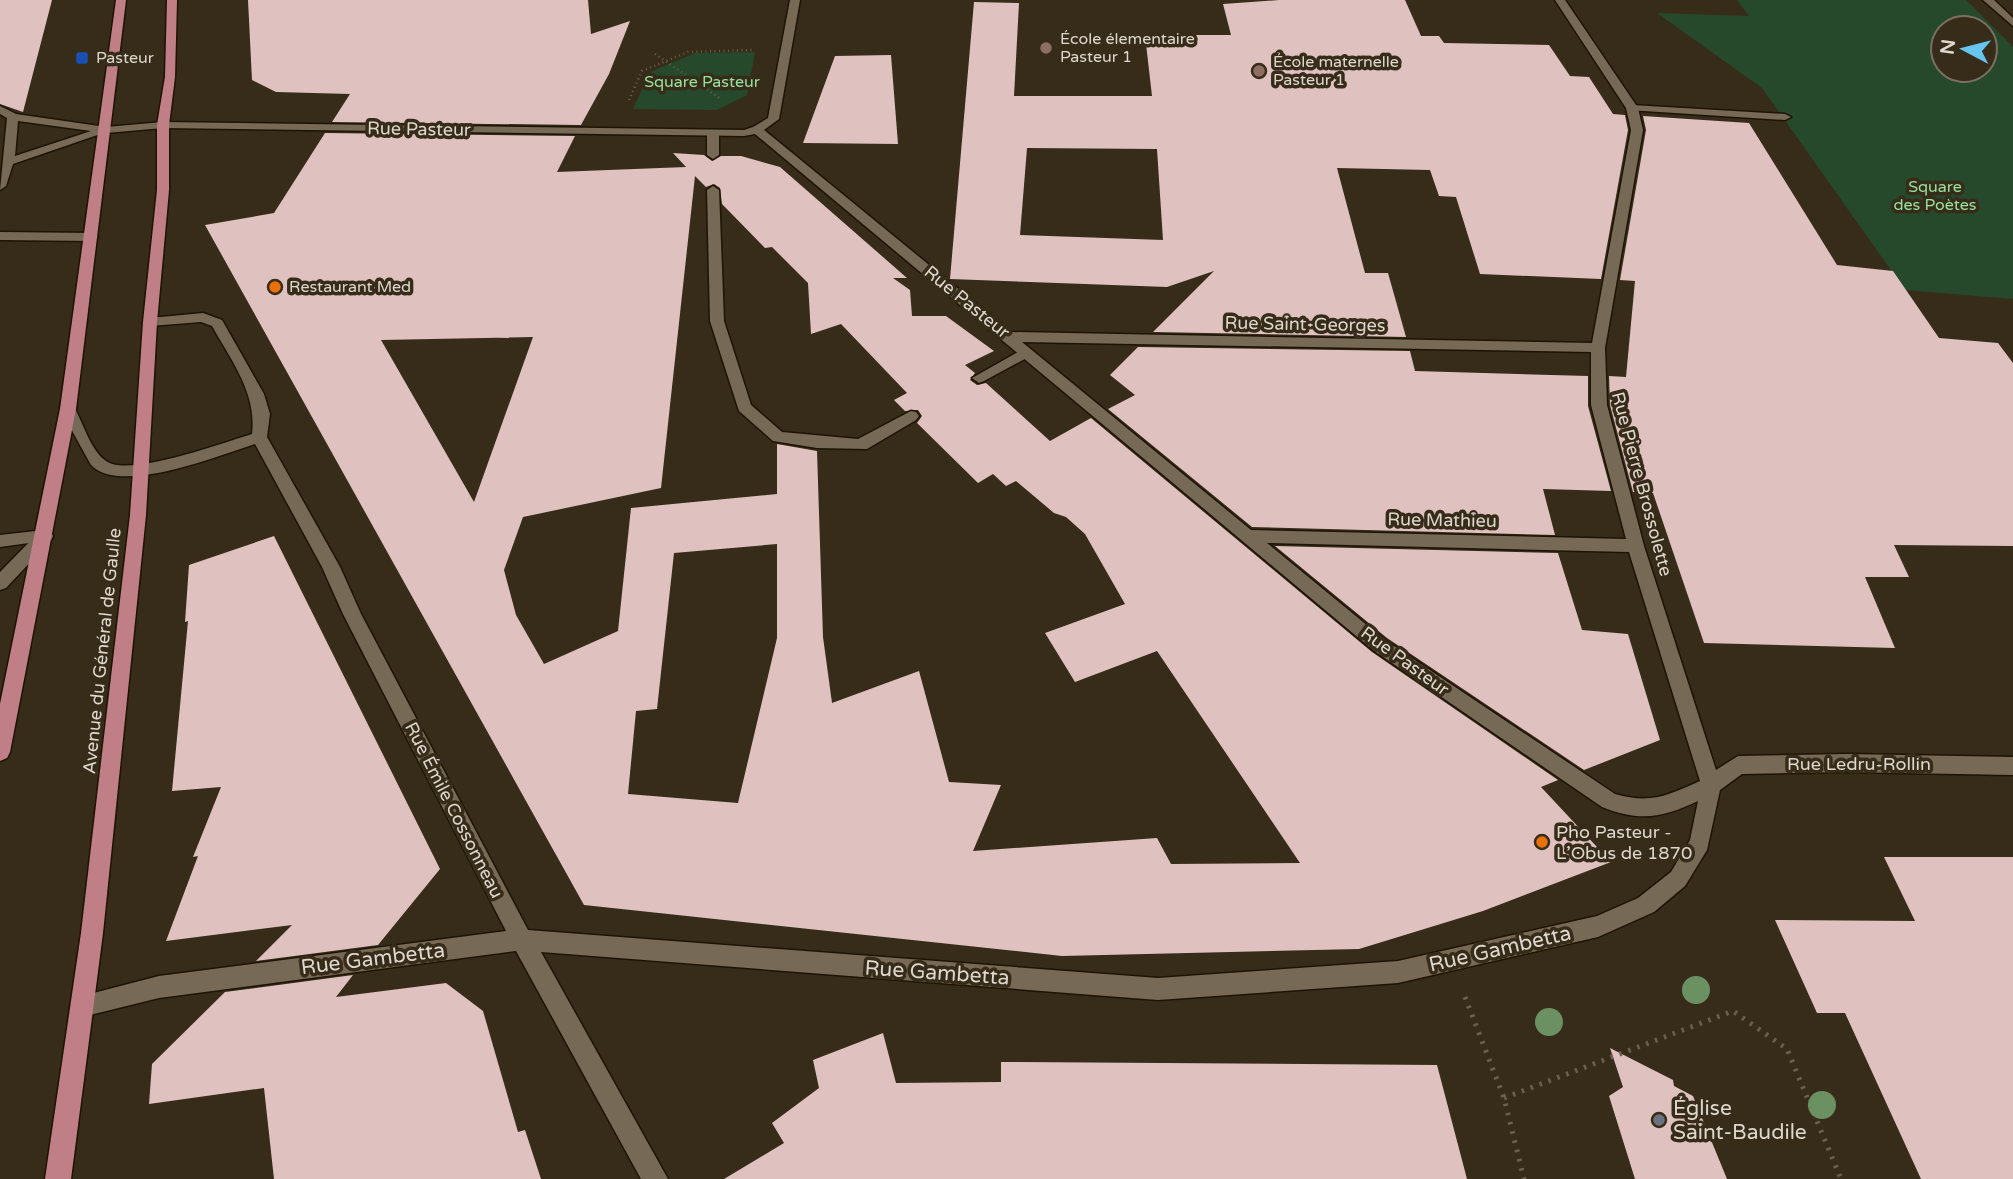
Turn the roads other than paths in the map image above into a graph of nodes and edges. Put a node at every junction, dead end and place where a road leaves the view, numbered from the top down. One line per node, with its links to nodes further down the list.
1 (121, 0): 12 (main road)
2 (172, 0): 11 (main road, Avenue du Général de Gaulle)
3 (794, 0): 13 (street)
4 (1560, 0): 7 (street)
5 (1988, 0): 6 (street)
6 (2013, 23)
7 (1633, 108): 10 (street); 23 (street, Rue Pierre Brossolette)
8 (0, 109): 9 (street)
9 (13, 117): 12 (street); 16 (street)
10 (1785, 117)
11 (163, 125): 12 (street, Rue Pasteur); 14 (street, Rue Pasteur); 21 (main road, Avenue du Général de Gaulle)
12 (106, 130): 16 (street); 20 (main road)
13 (757, 130): 14 (street, Rue Pasteur); 22 (street, Rue Pasteur)
14 (713, 134): 15 (street)
15 (713, 155)
16 (8, 162): 17 (street)
17 (0, 186)
18 (713, 190): 27 (street)
19 (0, 236): 20 (street)
20 (92, 237): 26 (main road)
21 (150, 322): 28 (street, Rue Émile Cossonneau); 29 (main road, Avenue du Général de Gaulle)
22 (1010, 337): 23 (street, Rue Saint-Georges); 24 (street, Rue Pasteur)
23 (1598, 348): 33 (street, Rue Pierre Brossolette)
24 (1027, 352): 25 (street); 31 (street, Rue Pasteur)
25 (979, 378)
26 (68, 409): 29 (street); 30 (main road)
27 (911, 416)
28 (259, 437): 29 (street); 38 (street, Rue Émile Cossonneau)
29 (141, 470): 39 (main road, Avenue du Général de Gaulle)
30 (45, 536): 32 (street); 34 (street); 35 (main road)
31 (1248, 536): 33 (street, Rue Mathieu); 37 (street, Rue Pasteur)
32 (0, 541)
33 (1636, 546): 37 (street, Rue Pierre Brossolette)
34 (0, 583)
35 (0, 752)
36 (2013, 766): 37 (street, Rue Ledru-Rollin)
37 (1711, 785): 38 (street, Rue Gambetta)
38 (522, 940): 39 (street, Rue Gambetta); 41 (street, Rue Émile Cossonneau)
39 (82, 1006): 40 (main road, Avenue du Général de Gaulle)
40 (58, 1179)
41 (655, 1179)

